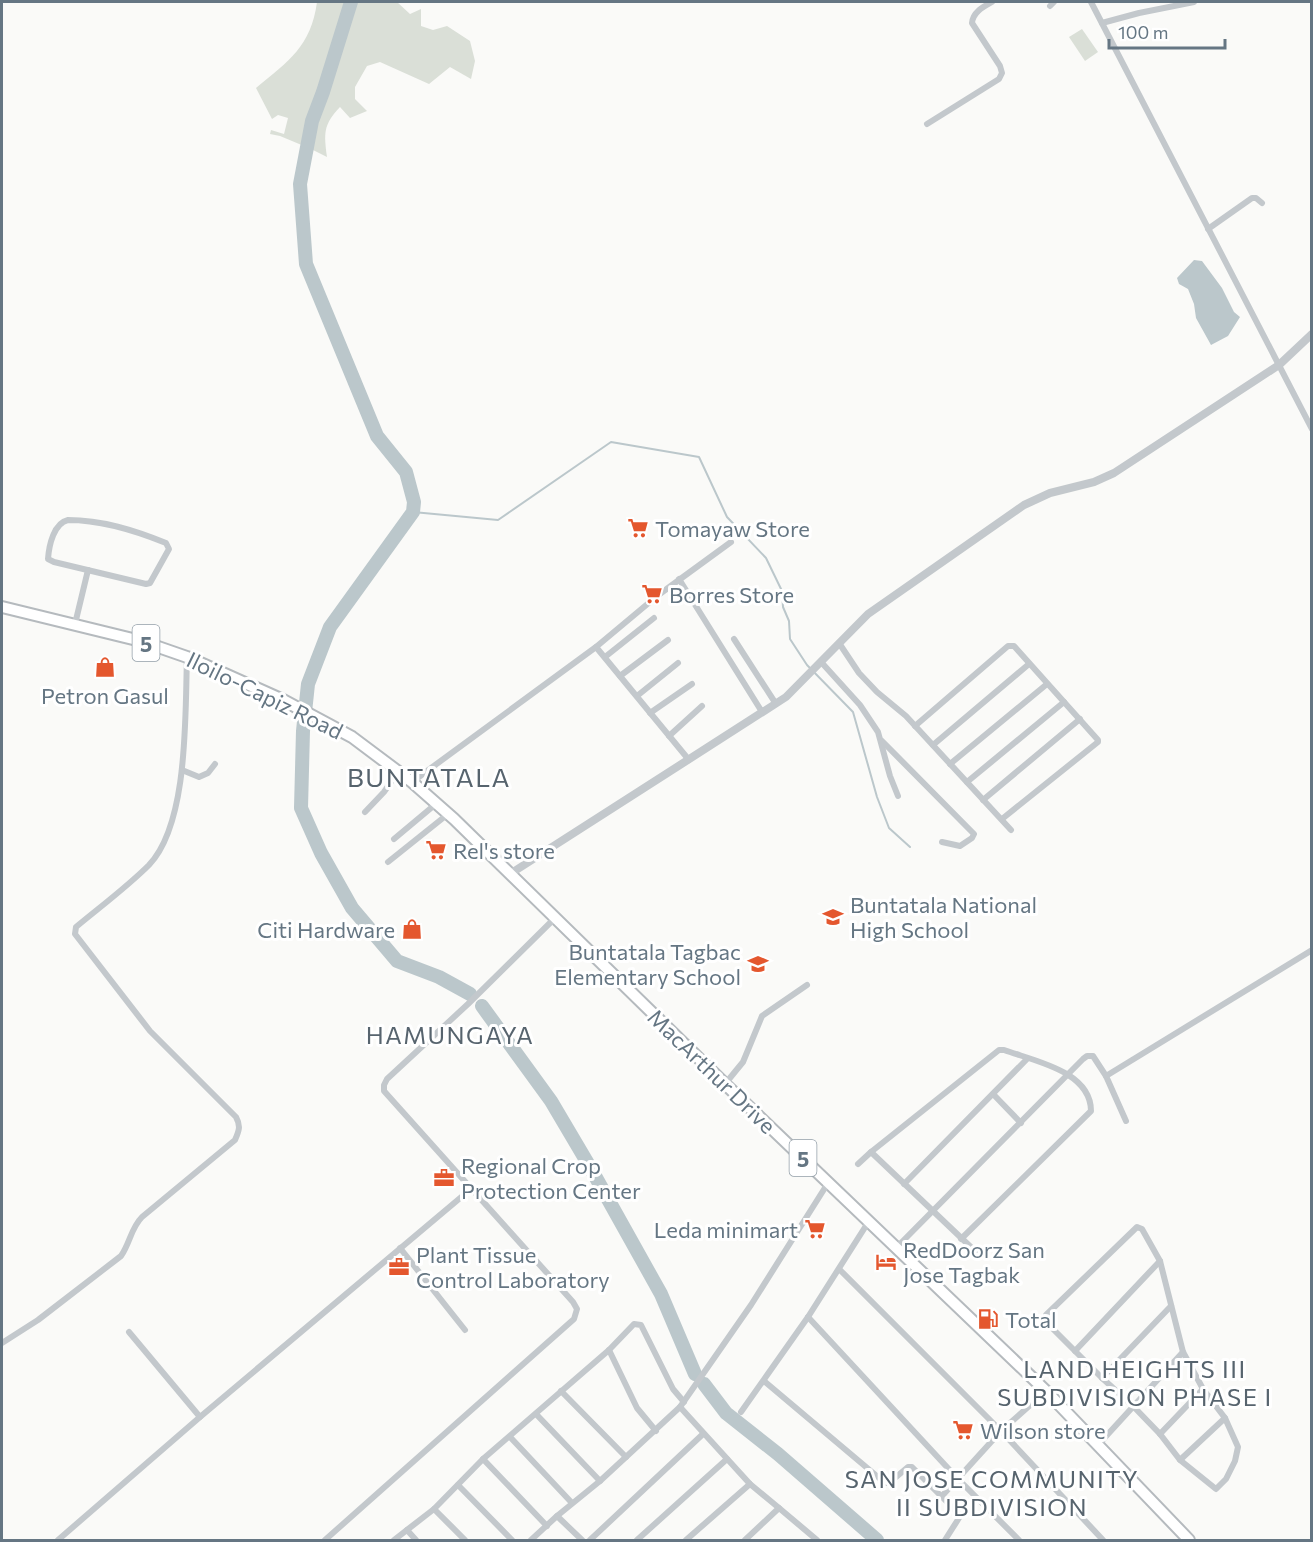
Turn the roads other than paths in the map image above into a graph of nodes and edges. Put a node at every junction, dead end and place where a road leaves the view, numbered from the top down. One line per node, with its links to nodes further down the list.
1 (992, 2): 5 (street)
2 (1091, 2): 4 (street)
3 (1194, 2): 4 (street)
4 (1102, 23): 7 (street)
5 (927, 124)
6 (1262, 203): 7 (street)
7 (1208, 229): 9 (street)
8 (1311, 334): 9 (street)
9 (1278, 365): 10 (street); 19 (street)
10 (1311, 429)
11 (730, 542): 13 (street)
12 (88, 570): 12 (street); 16 (street)
13 (679, 579): 20 (street); 33 (street)
14 (2, 607): 16 (main road, Iloilo-Capiz Road / 5)
15 (654, 618): 22 (street)
16 (75, 624): 21 (main road, Iloilo-Capiz Road / 5)
17 (734, 639): 31 (street)
18 (668, 640): 26 (street)
19 (838, 643): 25 (street); 36 (street)
20 (596, 647): 22 (street); 45 (street)
21 (187, 657): 43 (street); 44 (main road, Iloilo-Capiz Road / 5)
22 (605, 657): 26 (street)
23 (678, 663): 29 (street)
24 (1029, 664): 28 (street); 36 (street); 39 (street)
25 (819, 665): 31 (street); 38 (street)
26 (620, 676): 29 (street)
27 (692, 684): 34 (street)
28 (1047, 684): 30 (street); 42 (street)
29 (637, 696): 34 (street)
30 (1064, 702): 35 (street); 46 (street)
31 (776, 704): 33 (street)
32 (702, 706): 37 (street)
33 (762, 712): 40 (street)
34 (650, 713): 37 (street)
35 (1080, 719): 48 (street); 52 (street)
36 (915, 726): 39 (street)
37 (669, 736): 40 (street)
38 (882, 741): 47 (street); 55 (street)
39 (933, 745): 42 (street)
40 (689, 760): 57 (street)
41 (215, 764): 43 (street)
42 (950, 764): 46 (street)
43 (182, 770): 85 (street)
44 (398, 772): 45 (main road, Iloilo-Capiz Road / 5); 50 (street)
45 (412, 782): 49 (main road, MacArthur Drive / 5)
46 (967, 782): 48 (street)
47 (898, 796)
48 (983, 800): 52 (street)
49 (437, 803): 51 (main road, MacArthur Drive / 5); 54 (street)
50 (365, 812)
51 (448, 814): 56 (street); 57 (main road, MacArthur Drive / 5)
52 (1002, 819): 53 (street)
53 (1011, 830)
54 (394, 839)
55 (942, 842)
56 (388, 862)
57 (510, 874): 58 (main road, MacArthur Drive / 5)
58 (555, 918): 64 (main road, MacArthur Drive / 5); 72 (street)
59 (1311, 950): 63 (street)
60 (807, 985): 64 (street)
61 (1027, 1059): 62 (street); 65 (street); 68 (street)
62 (1069, 1074): 63 (street); 67 (street); 75 (street)
63 (1106, 1076): 66 (street)
64 (725, 1083): 70 (main road, MacArthur Drive / 5)
65 (993, 1094): 67 (street); 71 (street)
66 (1126, 1121)
67 (1022, 1123): 73 (street)
68 (871, 1152): 69 (street); 71 (street)
69 (858, 1164)
70 (829, 1182): 74 (main road, MacArthur Drive / 5); 94 (street)
71 (904, 1184): 73 (street)
72 (472, 1188): 77 (street); 124 (street)
73 (933, 1212): 75 (street); 76 (street)
74 (869, 1221): 76 (main road, MacArthur Drive / 5); 80 (street)
75 (961, 1239): 78 (street)
76 (897, 1247): 93 (main road, MacArthur Drive / 5)
77 (400, 1248): 83 (street); 98 (street)
78 (975, 1251)
79 (1160, 1261): 81 (street); 87 (street); 87 (street)
80 (840, 1270): 82 (street); 101 (street)
81 (1171, 1306): 88 (street); 89 (street)
82 (808, 1317): 90 (street); 110 (street)
83 (465, 1330)
84 (129, 1332): 98 (street)
85 (2, 1343)
86 (609, 1350): 92 (street); 94 (street); 100 (street)
87 (1075, 1351): 89 (street)
88 (1183, 1352): 91 (street); 95 (street)
89 (1102, 1378): 95 (street)
90 (764, 1381): 96 (street); 114 (street)
91 (1203, 1389): 99 (street); 103 (street)
92 (561, 1391): 97 (street); 106 (street)
93 (1046, 1391): 101 (street); 105 (main road, MacArthur Drive / 5)
94 (682, 1405): 100 (street); 102 (street)
95 (1133, 1406): 103 (street); 105 (street)
96 (741, 1412)
97 (536, 1414): 104 (street); 111 (street)
98 (200, 1417): 123 (street)
99 (1225, 1419): 109 (street); 109 (street)
100 (656, 1431): 106 (street)
101 (1001, 1431): 110 (street); 136 (street)
102 (703, 1434): 107 (street); 131 (street)
103 (1160, 1434): 109 (street)
104 (511, 1438): 108 (street); 115 (street)
105 (1098, 1444): 137 (main road, MacArthur Drive / 5)
106 (626, 1457): 111 (street)
107 (727, 1459): 112 (street); 121 (street)
108 (483, 1460): 113 (street); 119 (street)
109 (1180, 1460)
110 (958, 1479): 114 (street); 135 (street)
111 (600, 1481): 115 (street)
112 (750, 1484): 116 (street); 132 (street)
113 (458, 1485): 117 (street); 128 (street)
114 (942, 1496): 134 (street)
115 (572, 1503): 118 (street)
116 (778, 1508): 122 (street); 133 (street)
117 (434, 1509): 120 (street); 127 (street)
118 (557, 1516): 119 (street); 130 (street)
119 (547, 1526): 129 (street)
120 (406, 1530): 125 (street); 126 (street)
121 (642, 1539)
122 (750, 1539)
123 (58, 1540)
124 (325, 1540)
125 (394, 1540)
126 (416, 1540)
127 (465, 1540)
128 (512, 1540)
129 (531, 1540)
130 (582, 1540)
131 (590, 1540)
132 (686, 1540)
133 (817, 1540)
134 (945, 1540)
135 (1019, 1540)
136 (1103, 1540)
137 (1189, 1540)

